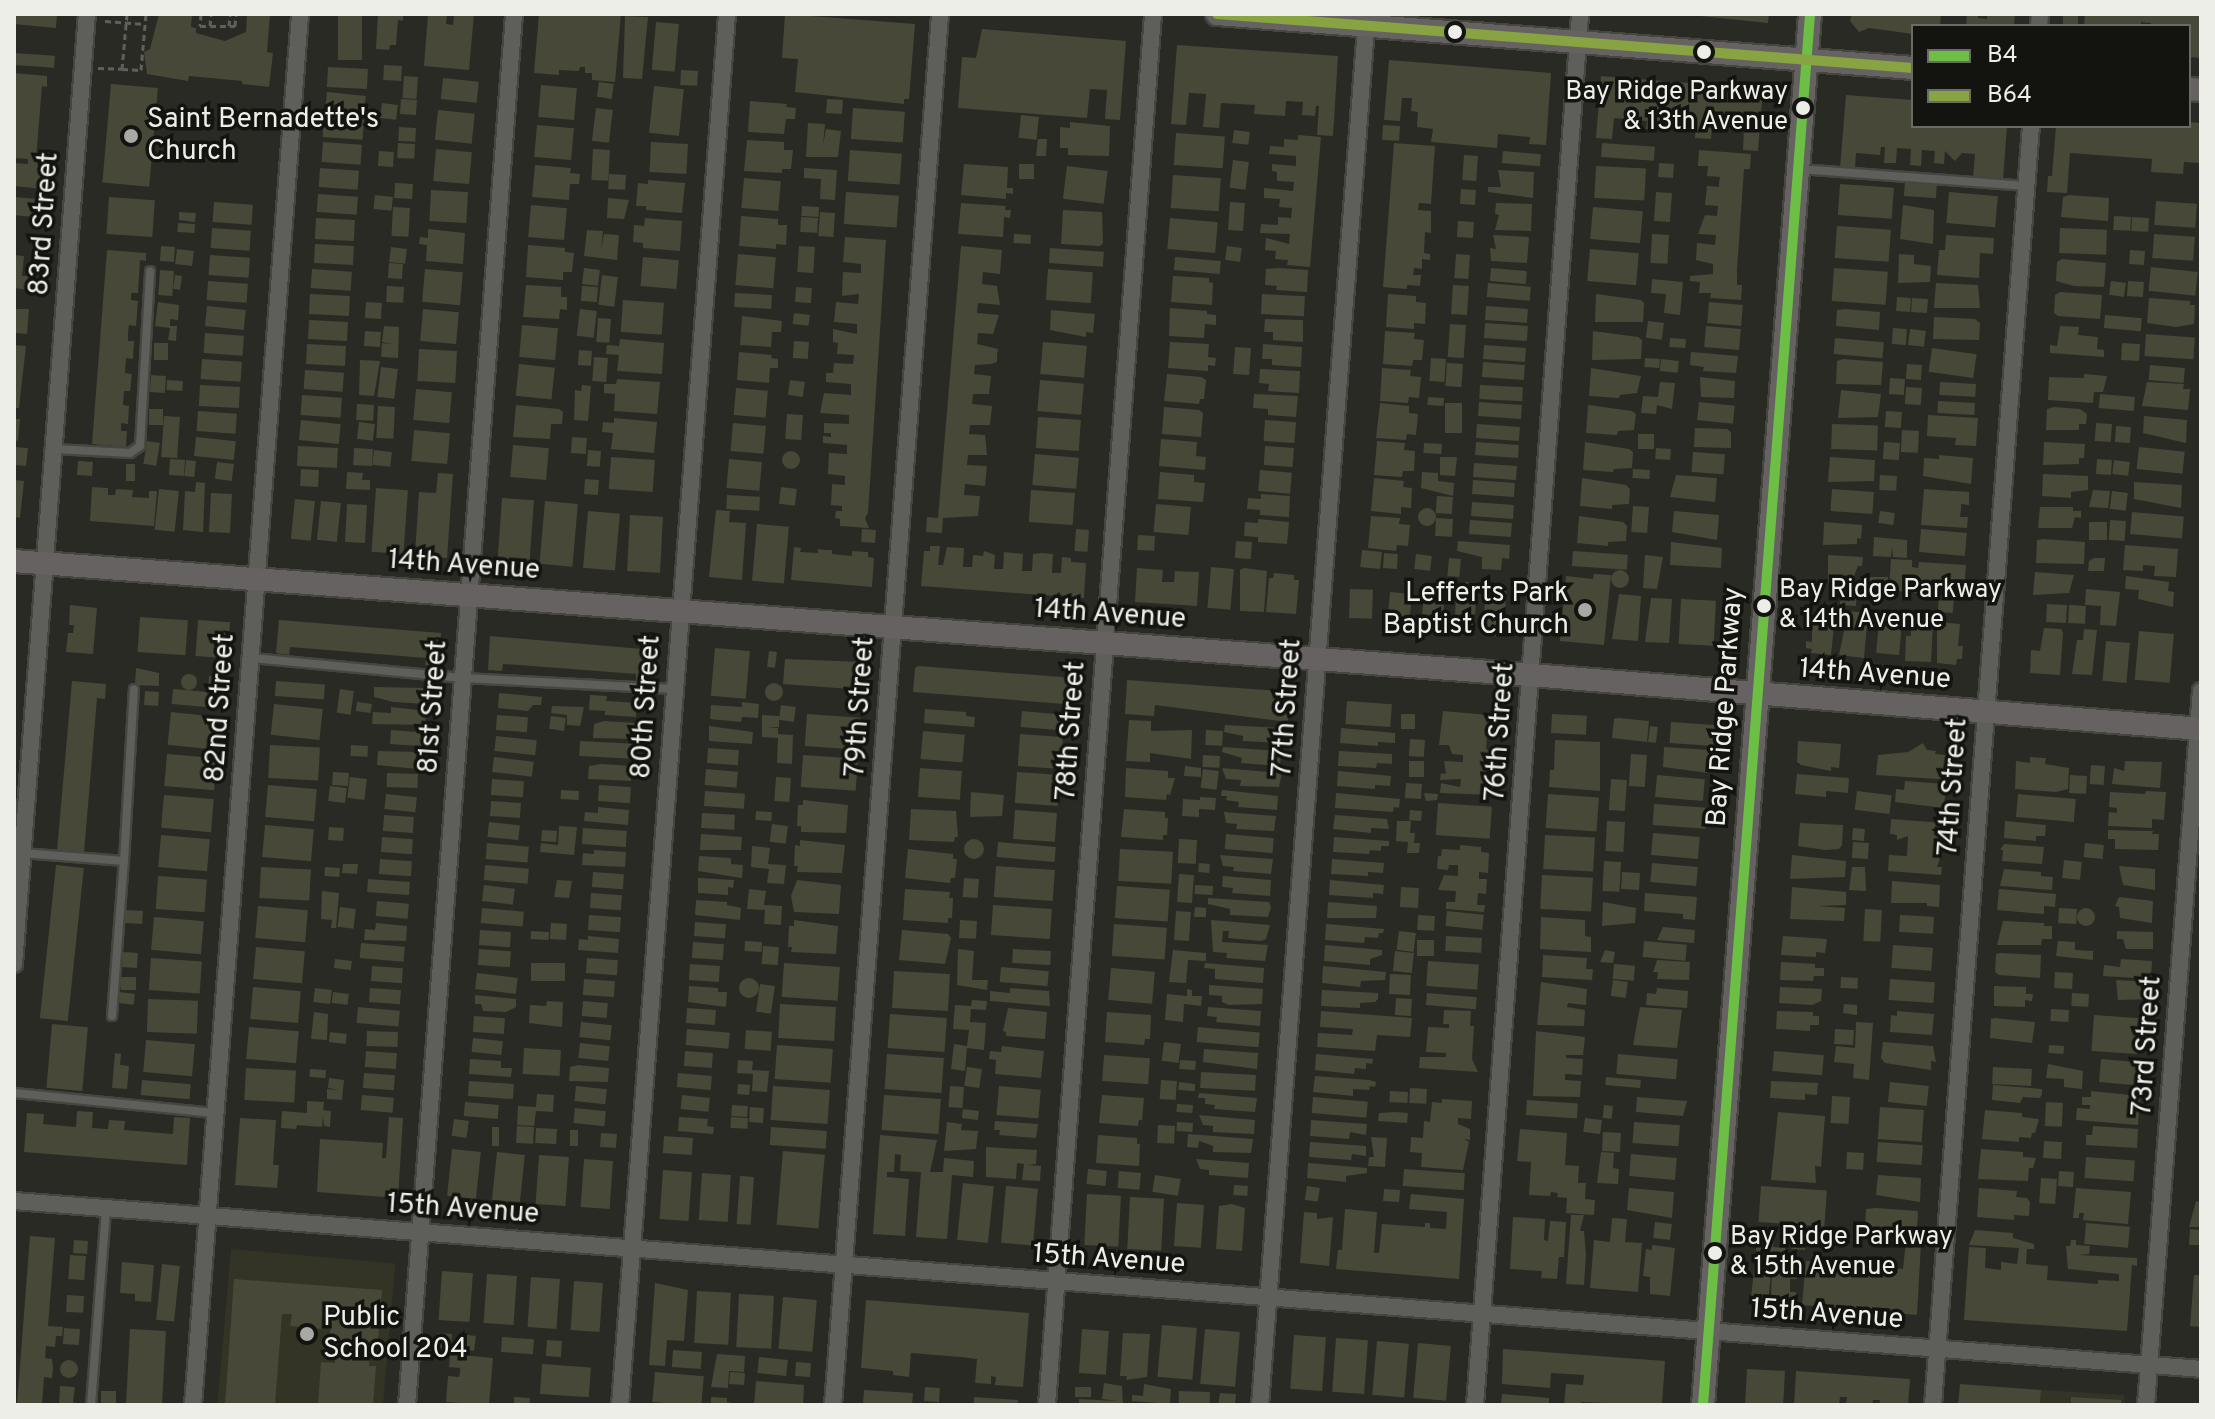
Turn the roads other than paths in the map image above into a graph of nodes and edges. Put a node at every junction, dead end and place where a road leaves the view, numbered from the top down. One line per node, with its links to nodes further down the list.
1 (300, 14): 21 (street, 82nd Street)
2 (514, 14): 22 (street, 81st Street)
3 (727, 14): 23 (street, 80th Street)
4 (940, 14): 24 (street, 79th Street)
5 (1153, 14): 25 (street, 78th Street)
6 (1217, 14): 10 (main road)
7 (1580, 14): 11 (street, 76th Street)
8 (1810, 14): 12 (main road, Bay Ridge Parkway)
9 (87, 16): 18 (street, 83rd Street)
10 (1367, 20): 11 (main road); 27 (street, 77th Street)
11 (1578, 42): 12 (main road); 28 (street, 76th Street)
12 (1807, 60): 13 (main road); 15 (main road, Bay Ridge Parkway)
13 (1911, 68)
14 (2031, 128): 16 (street, 74th Street)
15 (1798, 169): 16 (lane); 33 (main road, Bay Ridge Parkway)
16 (2027, 186): 34 (street, 74th Street)
17 (150, 271): 18 (lane)
18 (54, 449): 20 (street, 83rd Street)
19 (14, 561): 20 (main road, 14th Avenue)
20 (45, 564): 21 (main road, 14th Avenue); 36 (street, 83rd Street)
21 (257, 581): 22 (main road, 14th Avenue); 26 (street, 82nd Street)
22 (469, 596): 23 (main road, 14th Avenue); 29 (street, 81st Street)
23 (681, 613): 24 (main road, 14th Avenue); 31 (street, 80th Street)
24 (893, 629): 25 (main road, 14th Avenue); 47 (street, 79th Street)
25 (1105, 645): 27 (main road, 14th Avenue); 48 (street, 78th Street)
26 (252, 658): 29 (lane); 41 (street, 82nd Street)
27 (1318, 661): 28 (main road, 14th Avenue); 49 (street, 77th Street)
28 (1531, 675): 33 (main road, 14th Avenue); 50 (street, 76th Street)
29 (463, 678): 31 (lane); 45 (street, 81st Street)
30 (134, 689): 37 (lane)
31 (675, 689): 46 (street, 80th Street)
32 (2201, 691): 35 (street, 73rd Street)
33 (1757, 696): 34 (main road, 14th Avenue); 51 (main road, Bay Ridge Parkway)
34 (1986, 713): 35 (main road, 14th Avenue); 52 (street, 74th Street)
35 (2200, 729): 53 (street, 73rd Street)
36 (22, 853): 37 (lane); 38 (street, 83rd Street)
37 (124, 861): 39 (lane)
38 (14, 964)
39 (112, 1016)
40 (14, 1093): 41 (lane)
41 (215, 1113): 44 (street, 82nd Street)
42 (14, 1201): 43 (street, 15th Avenue)
43 (106, 1208): 44 (street, 15th Avenue); 55 (lane)
44 (207, 1216): 45 (street, 15th Avenue); 56 (street, 82nd Street)
45 (420, 1232): 46 (street, 15th Avenue); 57 (street, 81st Street)
46 (632, 1249): 47 (street, 15th Avenue); 58 (street, 80th Street)
47 (844, 1265): 48 (street, 15th Avenue); 59 (street, 79th Street)
48 (1056, 1282): 49 (street, 15th Avenue); 60 (street, 78th Street)
49 (1268, 1298): 50 (street, 15th Avenue); 61 (street, 77th Street)
50 (1482, 1311): 51 (street, 15th Avenue); 62 (street, 76th Street)
51 (1709, 1332): 52 (street, 15th Avenue); 63 (main road, Bay Ridge Parkway)
52 (1937, 1349): 53 (street, 15th Avenue); 64 (street, 74th Street)
53 (2149, 1365): 54 (street, 15th Avenue); 65 (street, 73rd Street)
54 (2201, 1369)
55 (91, 1405)
56 (193, 1405)
57 (407, 1405)
58 (620, 1405)
59 (833, 1405)
60 (1047, 1405)
61 (1260, 1405)
62 (1475, 1405)
63 (1703, 1405)
64 (1933, 1405)
65 (2146, 1405)

